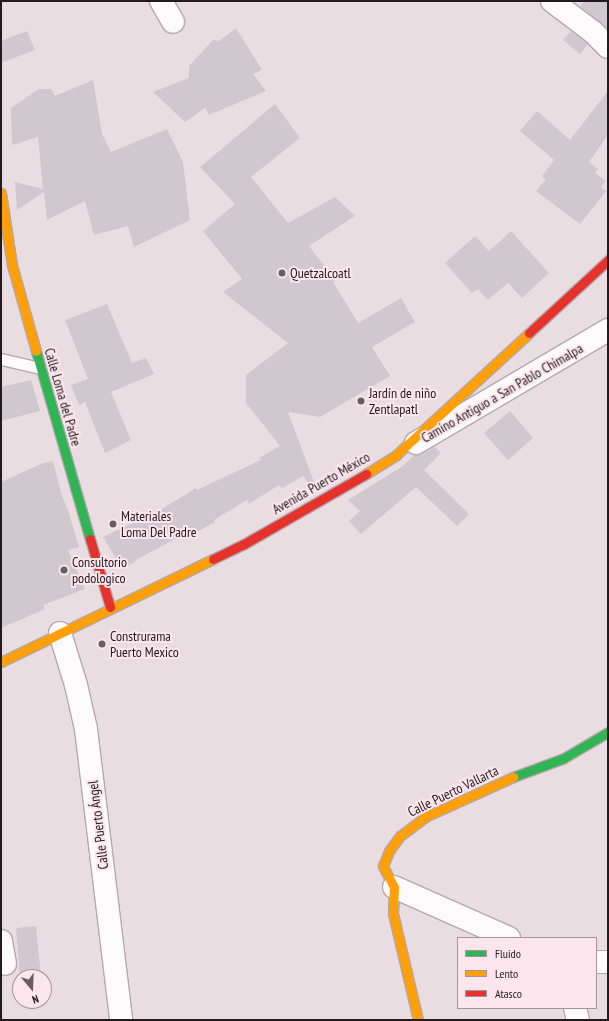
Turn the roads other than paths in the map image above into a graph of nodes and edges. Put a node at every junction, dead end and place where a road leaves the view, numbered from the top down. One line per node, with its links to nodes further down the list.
1 (161, 1): 3 (street)
2 (552, 1): 4 (street)
3 (173, 22)
4 (608, 47)
5 (1, 193): 9 (street, Calle Loma del Padre)
6 (608, 260): 10 (street, Avenida Puerto México)
7 (608, 330): 10 (street, Camino Antiguo a San Pablo Chimalpa)
8 (1, 358): 9 (lane)
9 (40, 368): 11 (street, Calle Loma del Padre)
10 (396, 455): 11 (street, Avenida Puerto México)
11 (110, 607): 12 (street, Avenida Puerto México)
12 (60, 633): 13 (street, Avenida Puerto México); 22 (street, Calle Puerto Ángel)
13 (1, 662)
14 (608, 732): 15 (street, Calle Puerto Vallarta)
15 (394, 887): 16 (street); 23 (street, Calle Puerto Vallarta)
16 (507, 937)
17 (1, 941): 20 (street)
18 (597, 962): 19 (street)
19 (608, 962)
20 (5, 964)
21 (574, 1009): 24 (street)
22 (121, 1020)
23 (418, 1020)
24 (578, 1020)

